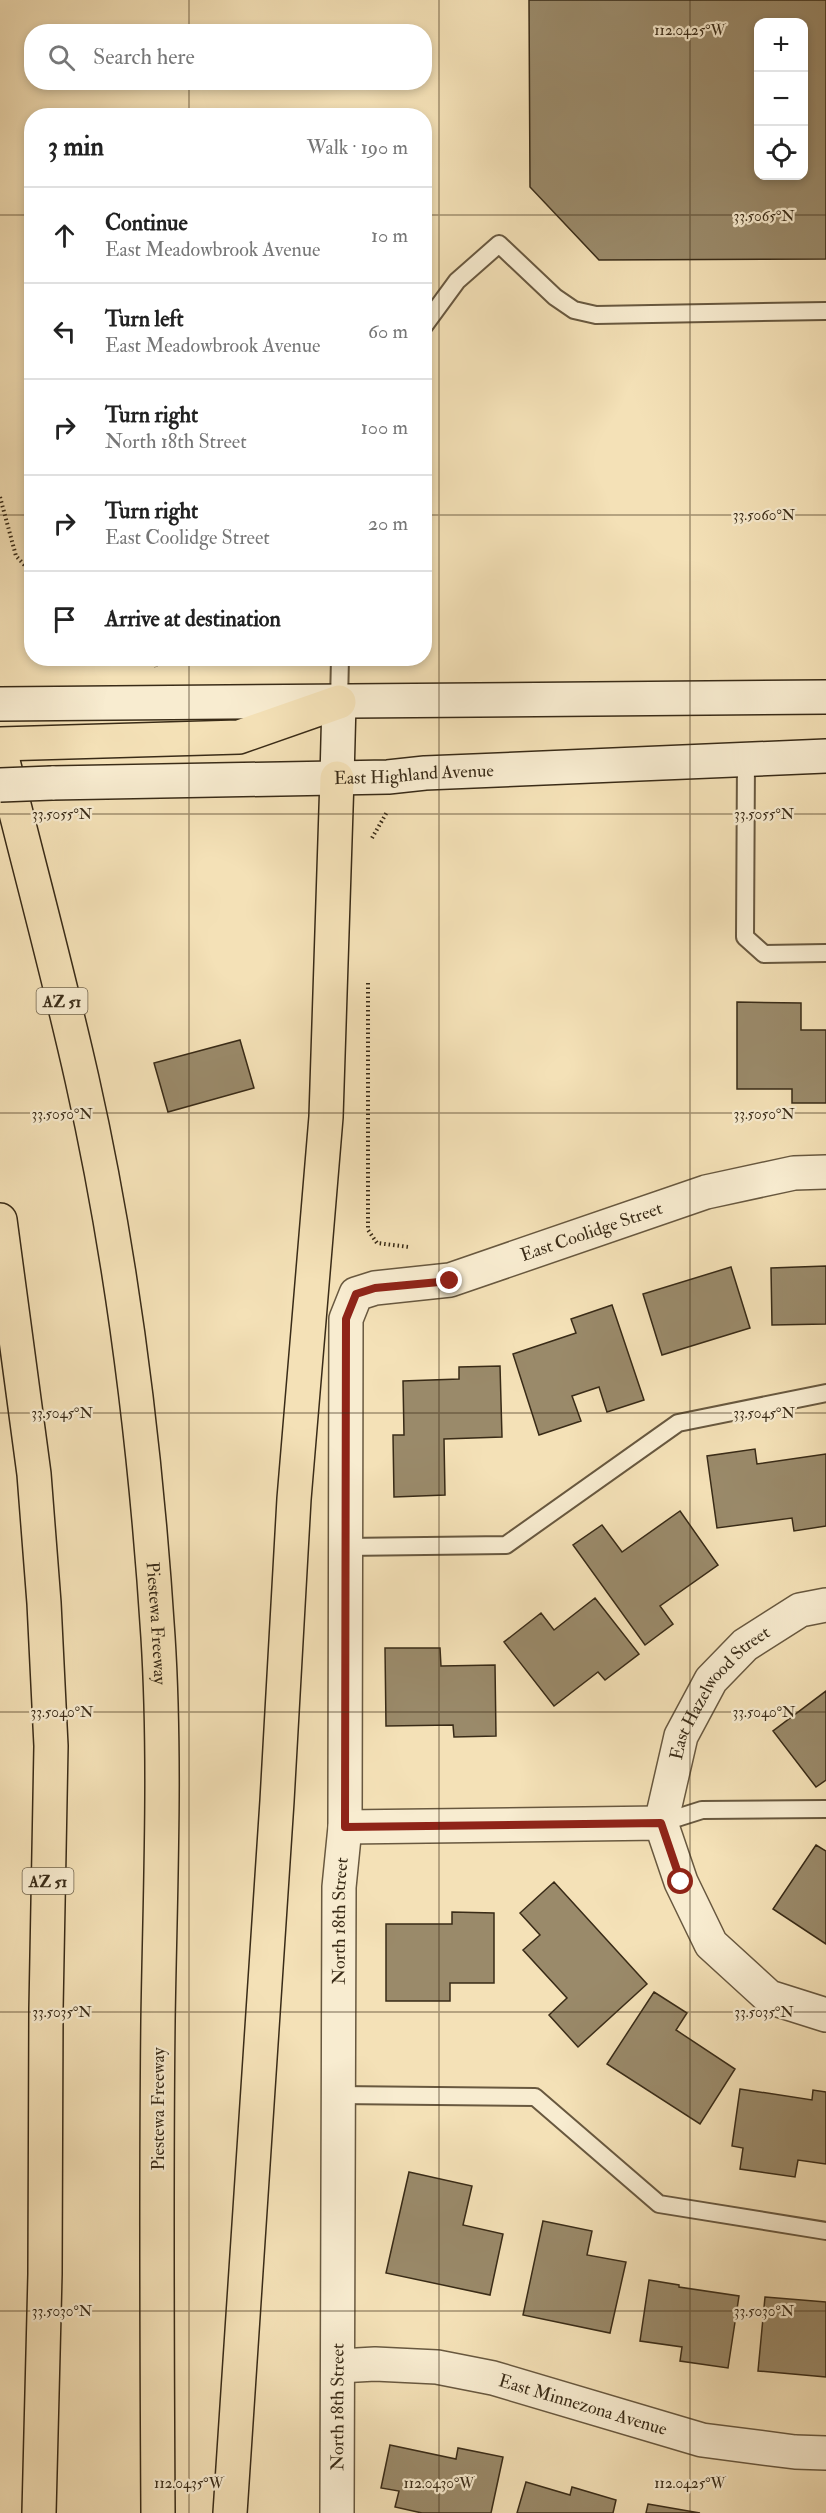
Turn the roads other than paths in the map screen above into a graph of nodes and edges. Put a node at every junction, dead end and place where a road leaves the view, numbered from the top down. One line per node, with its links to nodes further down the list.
1 (826, 311): 2 (lane)
2 (432, 315)
3 (340, 666): 5 (lane)
4 (826, 697): 5 (street)
5 (339, 702): 6 (street); 7 (highway); 11 (street)
6 (14, 703)
7 (0, 744)
8 (0, 749): 29 (highway, Piestewa Freeway / AZ 51)
9 (826, 756): 10 (street, East Highland Avenue)
10 (746, 759): 11 (street, East Highland Avenue); 13 (lane)
11 (337, 777): 12 (street, East Highland Avenue, bridge); 30 (highway)
12 (0, 785)
13 (826, 953)
14 (826, 1172): 16 (street, East Coolidge Street)
15 (0, 1220): 28 (highway, AZ 51)
16 (356, 1294): 18 (street, North 18th Street)
17 (826, 1393): 18 (lane)
18 (345, 1547): 22 (street, North 18th Street)
19 (826, 1605): 21 (street, East Hazelwood Street)
20 (826, 1809): 21 (lane)
21 (661, 1823): 22 (street); 23 (street)
22 (345, 1827): 24 (street, North 18th Street)
23 (826, 2015)
24 (338, 2095): 25 (lane); 26 (street, North 18th Street)
25 (826, 2231)
26 (339, 2366): 27 (street, East Minnezona Avenue); 31 (street, North 18th Street)
27 (826, 2453)
28 (39, 2513)
29 (158, 2513)
30 (230, 2513)
31 (337, 2513)

